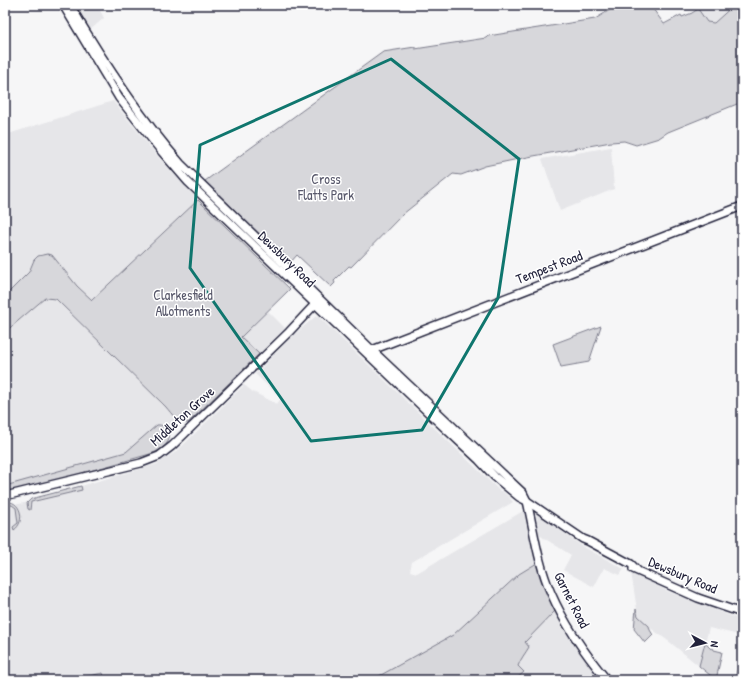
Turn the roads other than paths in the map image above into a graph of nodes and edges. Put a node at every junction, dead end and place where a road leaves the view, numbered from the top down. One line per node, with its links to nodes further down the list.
1 (63, 5): 4 (main road, Dewsbury Road)
2 (70, 5): 3 (main road, Dewsbury Road)
3 (201, 184): 4 (main road); 6 (main road, Dewsbury Road)
4 (199, 192): 6 (main road, Dewsbury Road)
5 (742, 206): 8 (main road, Tempest Road)
6 (254, 241): 7 (main road, Dewsbury Road)
7 (318, 302): 8 (main road, Dewsbury Road); 9 (main road, Middleton Grove)
8 (368, 351): 10 (main road, Dewsbury Road)
9 (5, 496)
10 (528, 501): 11 (main road, Dewsbury Road); 13 (main road, Garnet Road)
11 (741, 614)
12 (742, 670): 14 (main road)
13 (607, 680)
14 (740, 680)

